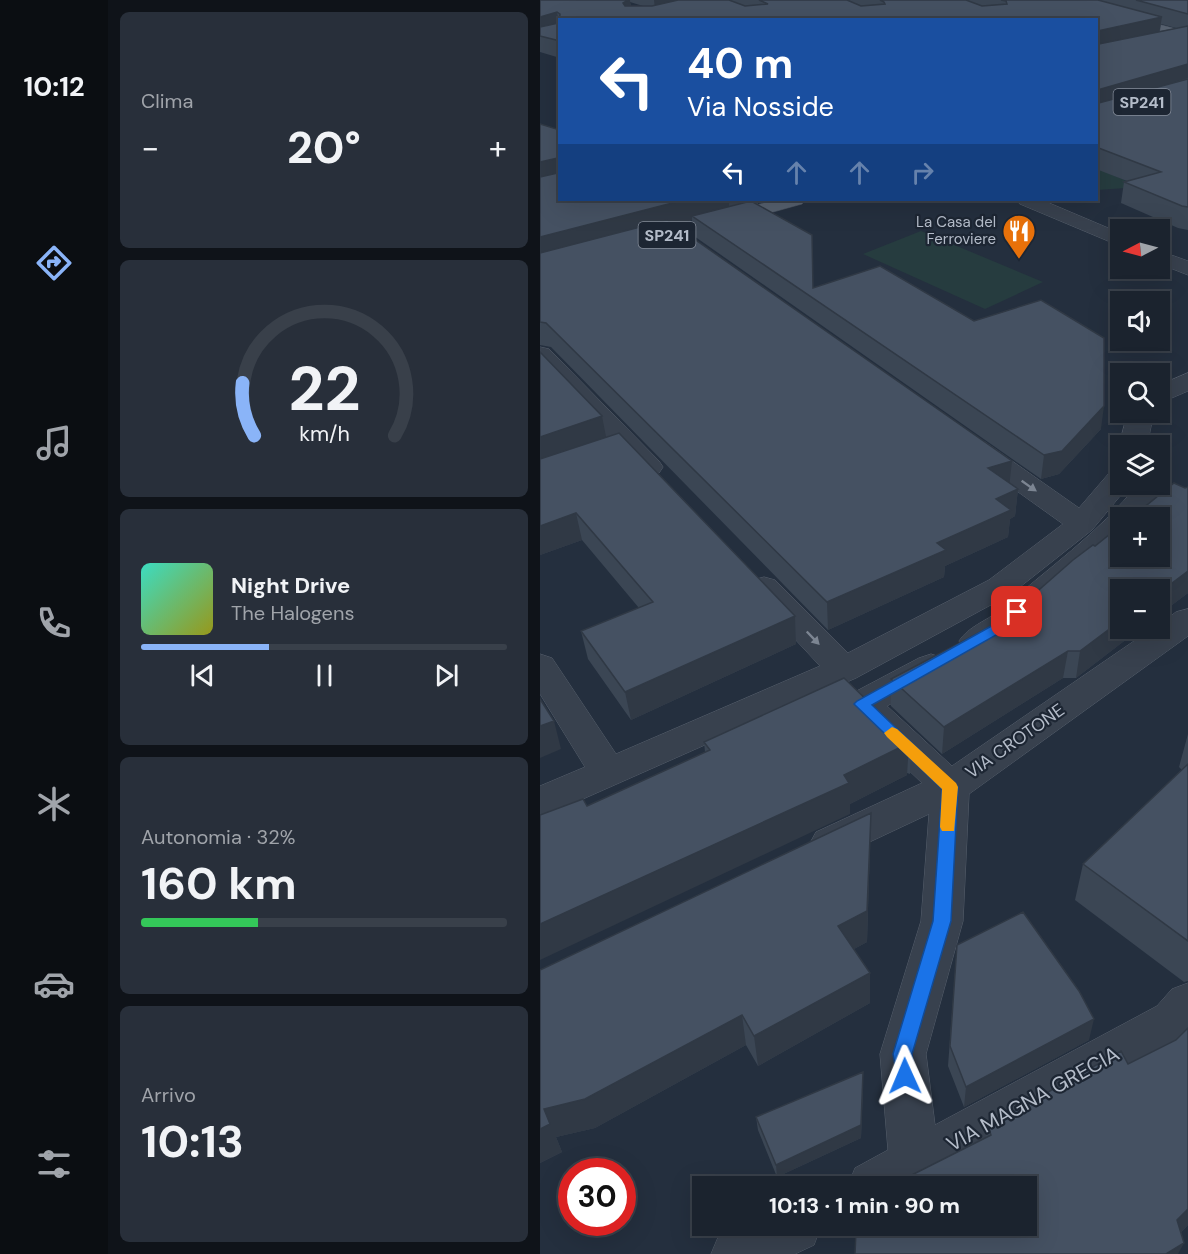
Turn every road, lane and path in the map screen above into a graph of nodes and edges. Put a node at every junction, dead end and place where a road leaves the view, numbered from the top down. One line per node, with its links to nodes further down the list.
1 (1052, 0): 2 (main road)
2 (1186, 35): 3 (street)
3 (1156, 41)
4 (729, 201): 7 (street)
5 (791, 201): 7 (main road, SP241)
6 (1029, 201): 9 (street)
7 (755, 210): 8 (main road, SP241)
8 (673, 234): 10 (main road, SP241); 11 (street)
9 (1110, 236)
10 (617, 249)
11 (702, 254)
12 (1170, 261): 13 (street)
13 (1188, 269)
14 (544, 364): 18 (street)
15 (1188, 381): 16 (street)
16 (1170, 390)
17 (956, 434): 22 (street, one-way to 22)
18 (670, 489)
19 (1110, 490): 22 (street)
20 (1154, 495): 21 (street)
21 (1139, 507)
22 (1082, 524): 27 (street)
23 (1110, 532): 29 (street)
24 (745, 567): 27 (street, one-way to 27)
25 (1188, 620): 29 (street, VIA CROTONE)
26 (540, 666): 28 (street)
27 (844, 670): 28 (street)
28 (608, 773): 30 (street)
29 (950, 787): 31 (street, VIA CROTONE); 33 (street)
30 (540, 802)
31 (793, 860)
32 (1188, 1004): 33 (street, VIA MAGNA GRECIA)
33 (915, 1165): 34 (street, VIA MAGNA GRECIA)
34 (893, 1176)
35 (775, 1236): 36 (street)
36 (738, 1254)

